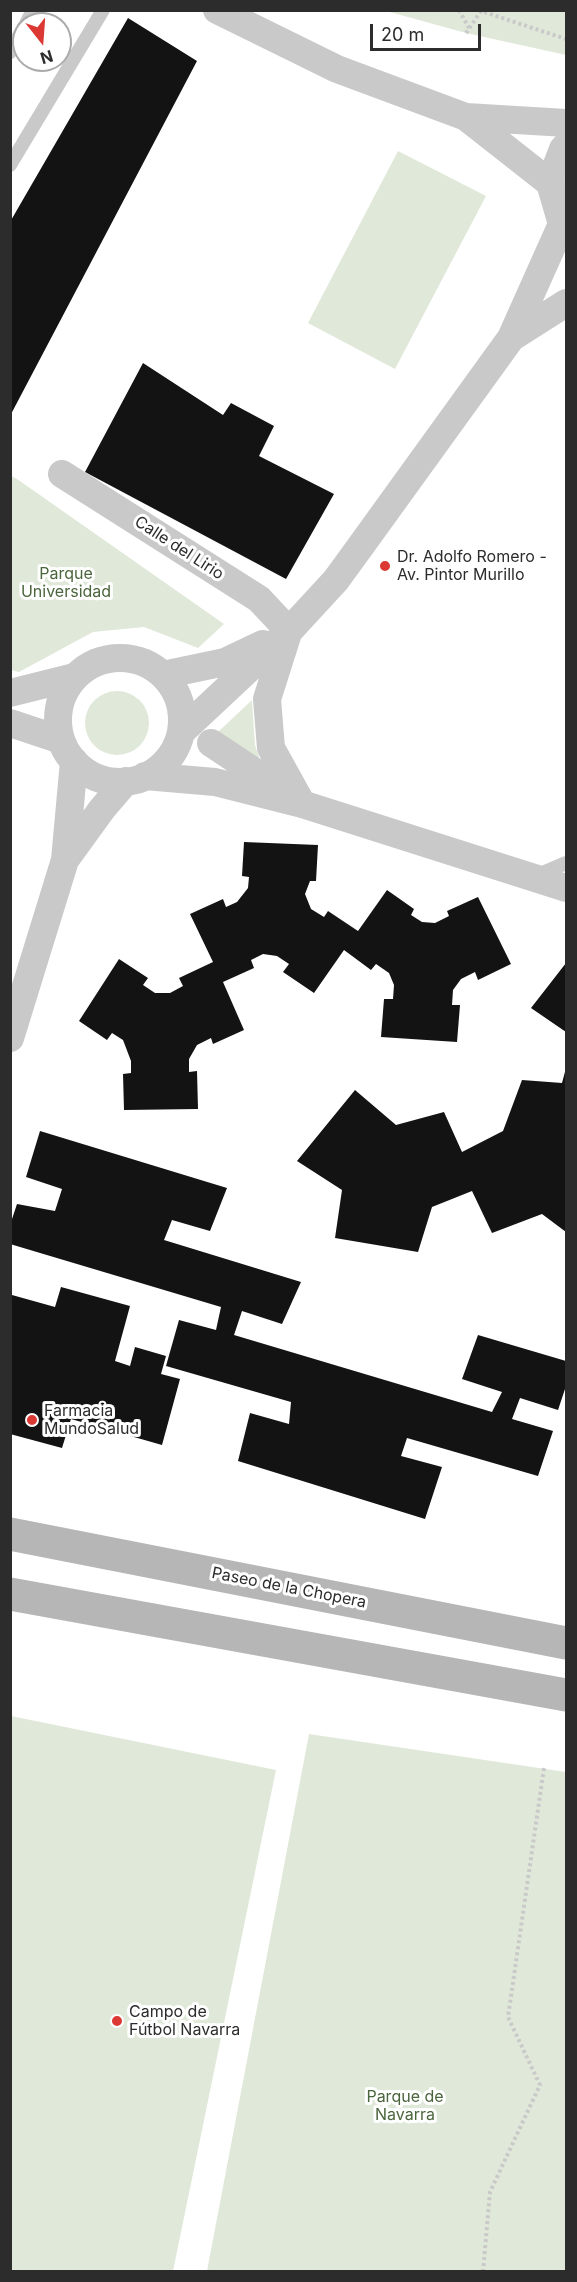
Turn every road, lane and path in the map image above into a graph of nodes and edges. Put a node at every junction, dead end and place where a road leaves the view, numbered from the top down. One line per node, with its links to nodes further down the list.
1 (102, 10): 10 (lane)
2 (217, 10): 7 (street)
3 (459, 10): 4 (path)
4 (469, 28): 5 (path); 6 (path)
5 (466, 33)
6 (567, 39)
7 (466, 117): 8 (street); 11 (street)
8 (567, 123)
9 (567, 146): 11 (street)
10 (10, 165)
11 (550, 183): 12 (street)
12 (564, 226): 14 (street)
13 (567, 303): 14 (street)
14 (511, 338): 16 (street)
15 (63, 474): 16 (street, Calle del Lirio)
16 (289, 631): 17 (street); 21 (street); 25 (street)
17 (162, 675): 18 (street); 21 (street)
18 (74, 677): 19 (street); 23 (street)
19 (10, 693)
20 (10, 723): 23 (street)
21 (181, 732): 24 (street)
22 (211, 743): 25 (street)
23 (67, 750): 24 (street); 26 (street)
24 (136, 778): 25 (street); 26 (street)
25 (302, 804): 28 (street)
26 (65, 860): 30 (street)
27 (567, 863): 28 (lane)
28 (531, 877): 29 (street)
29 (567, 888)
30 (10, 1038)
31 (10, 1534): 33 (main road, Paseo de la Chopera)
32 (10, 1594): 34 (main road)
33 (567, 1643)
34 (567, 1695)
35 (544, 1768): 36 (path)
36 (483, 2271)

